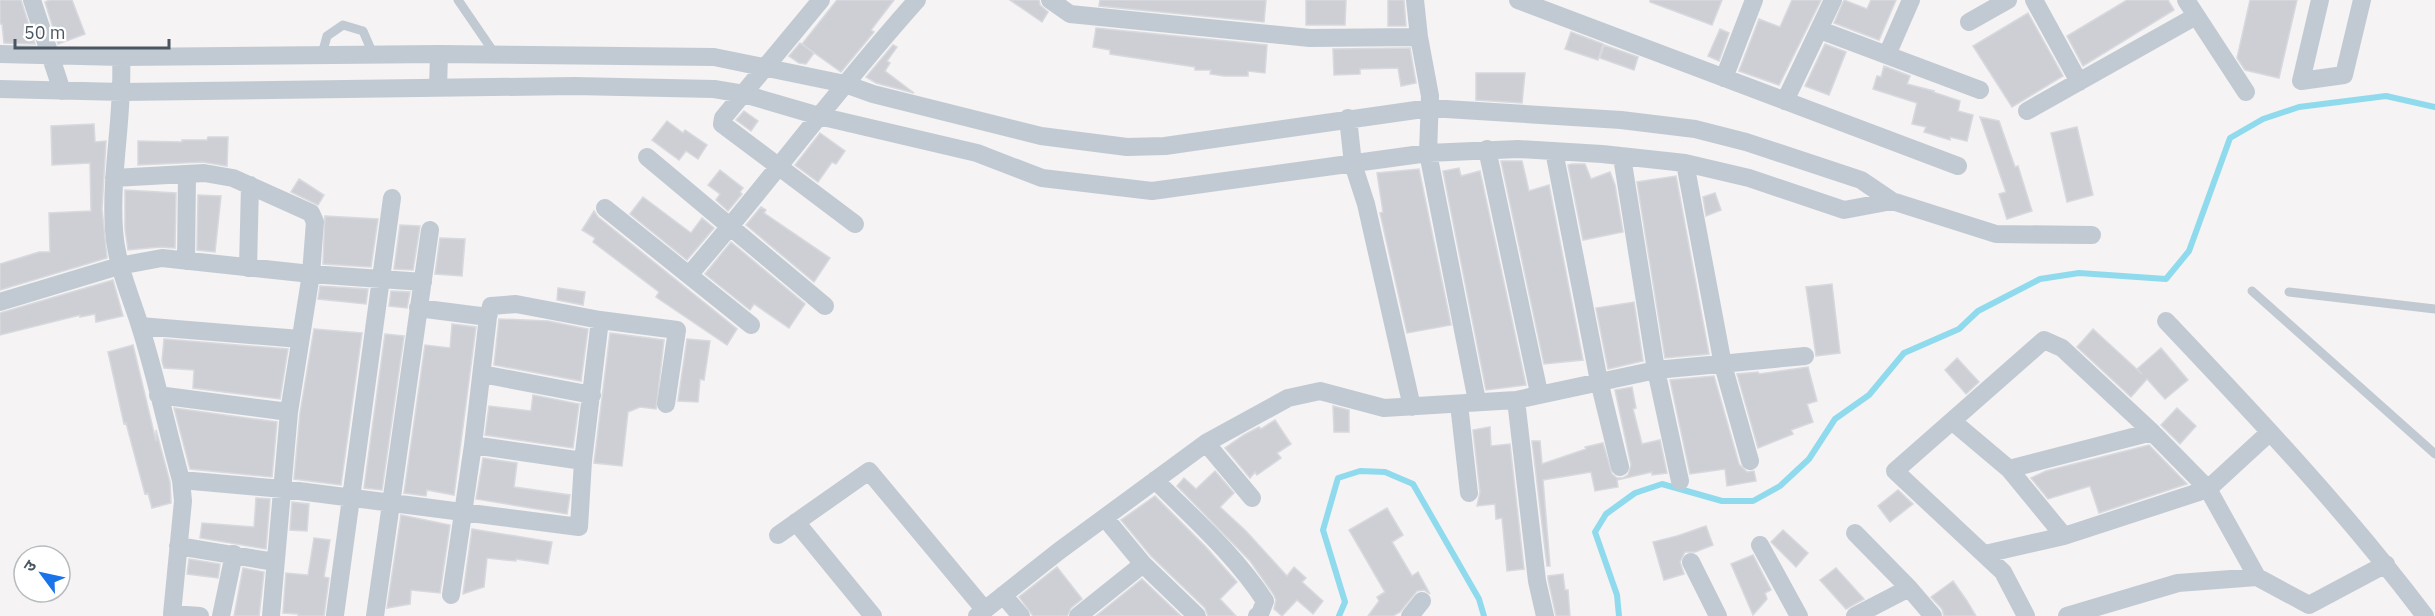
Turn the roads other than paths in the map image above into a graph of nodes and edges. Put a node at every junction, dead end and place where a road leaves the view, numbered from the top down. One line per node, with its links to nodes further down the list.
1 (32, 0): 26 (street)
2 (458, 0): 25 (lane)
3 (821, 0): 30 (street)
4 (917, 0): 33 (street)
5 (1050, 0): 16 (street)
6 (1415, 0): 20 (street)
7 (1518, 0): 31 (street)
8 (1833, 0): 19 (street)
9 (1911, 0): 28 (street)
10 (2008, 0): 18 (street)
11 (2034, 0): 32 (street)
12 (2186, 0): 17 (street)
13 (2320, 0): 14 (street)
14 (2362, 0)
15 (1750, 1): 31 (street)
16 (1075, 7): 20 (street)
17 (2196, 16): 32 (street); 40 (street)
18 (1969, 22)
19 (1820, 30): 28 (street); 42 (street)
20 (1419, 37): 43 (street)
21 (0, 54): 26 (street)
22 (322, 54): 23 (street); 23 (lane); 29 (street)
23 (373, 54): 24 (street)
24 (439, 54): 25 (street); 35 (street)
25 (495, 54): 27 (street)
26 (51, 55): 29 (street); 38 (street)
27 (607, 55): 30 (street); 34 (street)
28 (1887, 55): 37 (street)
29 (121, 57): 39 (street)
30 (766, 66): 33 (street); 41 (street)
31 (1724, 78): 42 (street)
32 (2079, 82): 44 (street)
33 (845, 84): 45 (street); 46 (street)
34 (605, 86): 35 (street); 41 (street)
35 (438, 88): 39 (street)
36 (0, 89): 38 (street)
37 (1980, 90)
38 (62, 91): 39 (street)
39 (123, 92): 57 (street)
40 (2246, 92)
41 (744, 94): 45 (street); 54 (street)
42 (1785, 100): 55 (street)
43 (1430, 102): 46 (street); 49 (street); 60 (street)
44 (2027, 111)
45 (819, 116): 53 (street); 54 (street)
46 (1348, 118): 53 (street)
47 (1487, 149): 48 (street); 49 (street); 90 (street)
48 (1554, 151): 51 (street); 89 (street)
49 (1428, 153): 53 (street); 94 (street)
50 (647, 157): 63 (street)
51 (1622, 157): 52 (street); 87 (street)
52 (1684, 163): 60 (street); 86 (street)
53 (1353, 164): 97 (street)
54 (779, 166): 62 (street); 63 (street)
55 (1958, 166)
56 (187, 174): 57 (street); 58 (street); 66 (street)
57 (114, 178): 67 (street)
58 (250, 185): 68 (street); 69 (street)
59 (392, 198): 71 (street)
60 (1892, 201): 65 (street)
61 (605, 208): 70 (street)
62 (855, 225)
63 (730, 227): 70 (street); 76 (street)
64 (430, 230): 72 (street)
65 (2092, 236)
66 (186, 261): 67 (street); 68 (street)
67 (119, 266): 75 (street); 83 (street)
68 (248, 268): 69 (street)
69 (311, 274): 71 (street); 84 (street)
70 (689, 275): 82 (street)
71 (381, 278): 72 (street); 115 (street)
72 (423, 282): 77 (street)
73 (2252, 291): 104 (lane)
74 (2289, 292): 78 (lane)
75 (0, 302)
76 (825, 306)
77 (418, 308): 79 (street); 117 (street)
78 (2435, 309)
79 (488, 317): 80 (street); 88 (street)
80 (600, 320): 92 (street); 95 (street)
81 (2166, 321): 101 (street)
82 (751, 325)
83 (140, 327): 84 (street); 91 (street)
84 (300, 339): 98 (street)
85 (1805, 356): 86 (street)
86 (1723, 365): 87 (street); 106 (street)
87 (1656, 370): 89 (street); 111 (street)
88 (482, 374): 92 (street); 103 (street)
89 (1599, 381): 90 (street); 107 (street)
90 (1539, 393): 93 (street)
91 (158, 395): 98 (street); 109 (street)
92 (592, 395): 105 (street)
93 (1516, 400): 94 (street); 149 (street)
94 (1477, 401): 96 (street)
95 (666, 404)
96 (1458, 404): 97 (street); 114 (street)
97 (1412, 407): 102 (street)
98 (289, 412): 112 (street)
99 (1952, 421): 100 (street); 108 (street); 127 (street)
100 (2152, 432): 108 (street); 113 (street)
101 (2270, 432): 113 (street); 131 (street)
102 (1206, 443): 110 (street); 116 (street)
103 (473, 445): 105 (street); 118 (street)
104 (2435, 454)
105 (583, 461): 118 (street)
106 (1750, 461)
107 (1620, 467)
108 (2009, 469): 123 (street)
109 (181, 480): 112 (street); 125 (street)
110 (1155, 480): 119 (street); 147 (street)
111 (1680, 481)
112 (283, 489): 115 (street); 128 (street)
113 (2208, 489): 123 (street); 132 (street)
114 (1469, 493)
115 (350, 498): 117 (street); 138 (street)
116 (1252, 498)
117 (390, 504): 118 (street); 142 (street)
118 (463, 513): 134 (street)
119 (1105, 518): 130 (street); 135 (street)
120 (796, 522): 122 (street); 137 (street); 143 (street)
121 (1855, 533): 133 (street)
122 (778, 535)
123 (2064, 536): 127 (street)
124 (1760, 545): 151 (street)
125 (178, 546): 126 (street); 139 (street)
126 (234, 554): 128 (street); 140 (street)
127 (1985, 554): 154 (street)
128 (275, 562): 141 (street)
129 (1691, 562): 150 (street)
130 (1143, 564): 145 (street); 146 (street)
131 (2386, 564): 132 (street); 156 (street)
132 (2257, 577): 155 (street)
133 (1910, 588): 152 (street); 153 (street)
134 (451, 595)
135 (1003, 595): 137 (street); 144 (street)
136 (1422, 601): 148 (street)
137 (981, 612)
138 (334, 615)
139 (200, 616)
140 (222, 616)
141 (271, 616)
142 (375, 616)
143 (873, 616)
144 (1021, 616)
145 (1078, 616)
146 (1197, 616)
147 (1257, 616)
148 (1410, 616)
149 (1545, 616)
150 (1718, 616)
151 (1799, 616)
152 (1855, 616)
153 (1933, 616)
154 (2026, 616)
155 (2067, 616)
156 (2425, 616)

